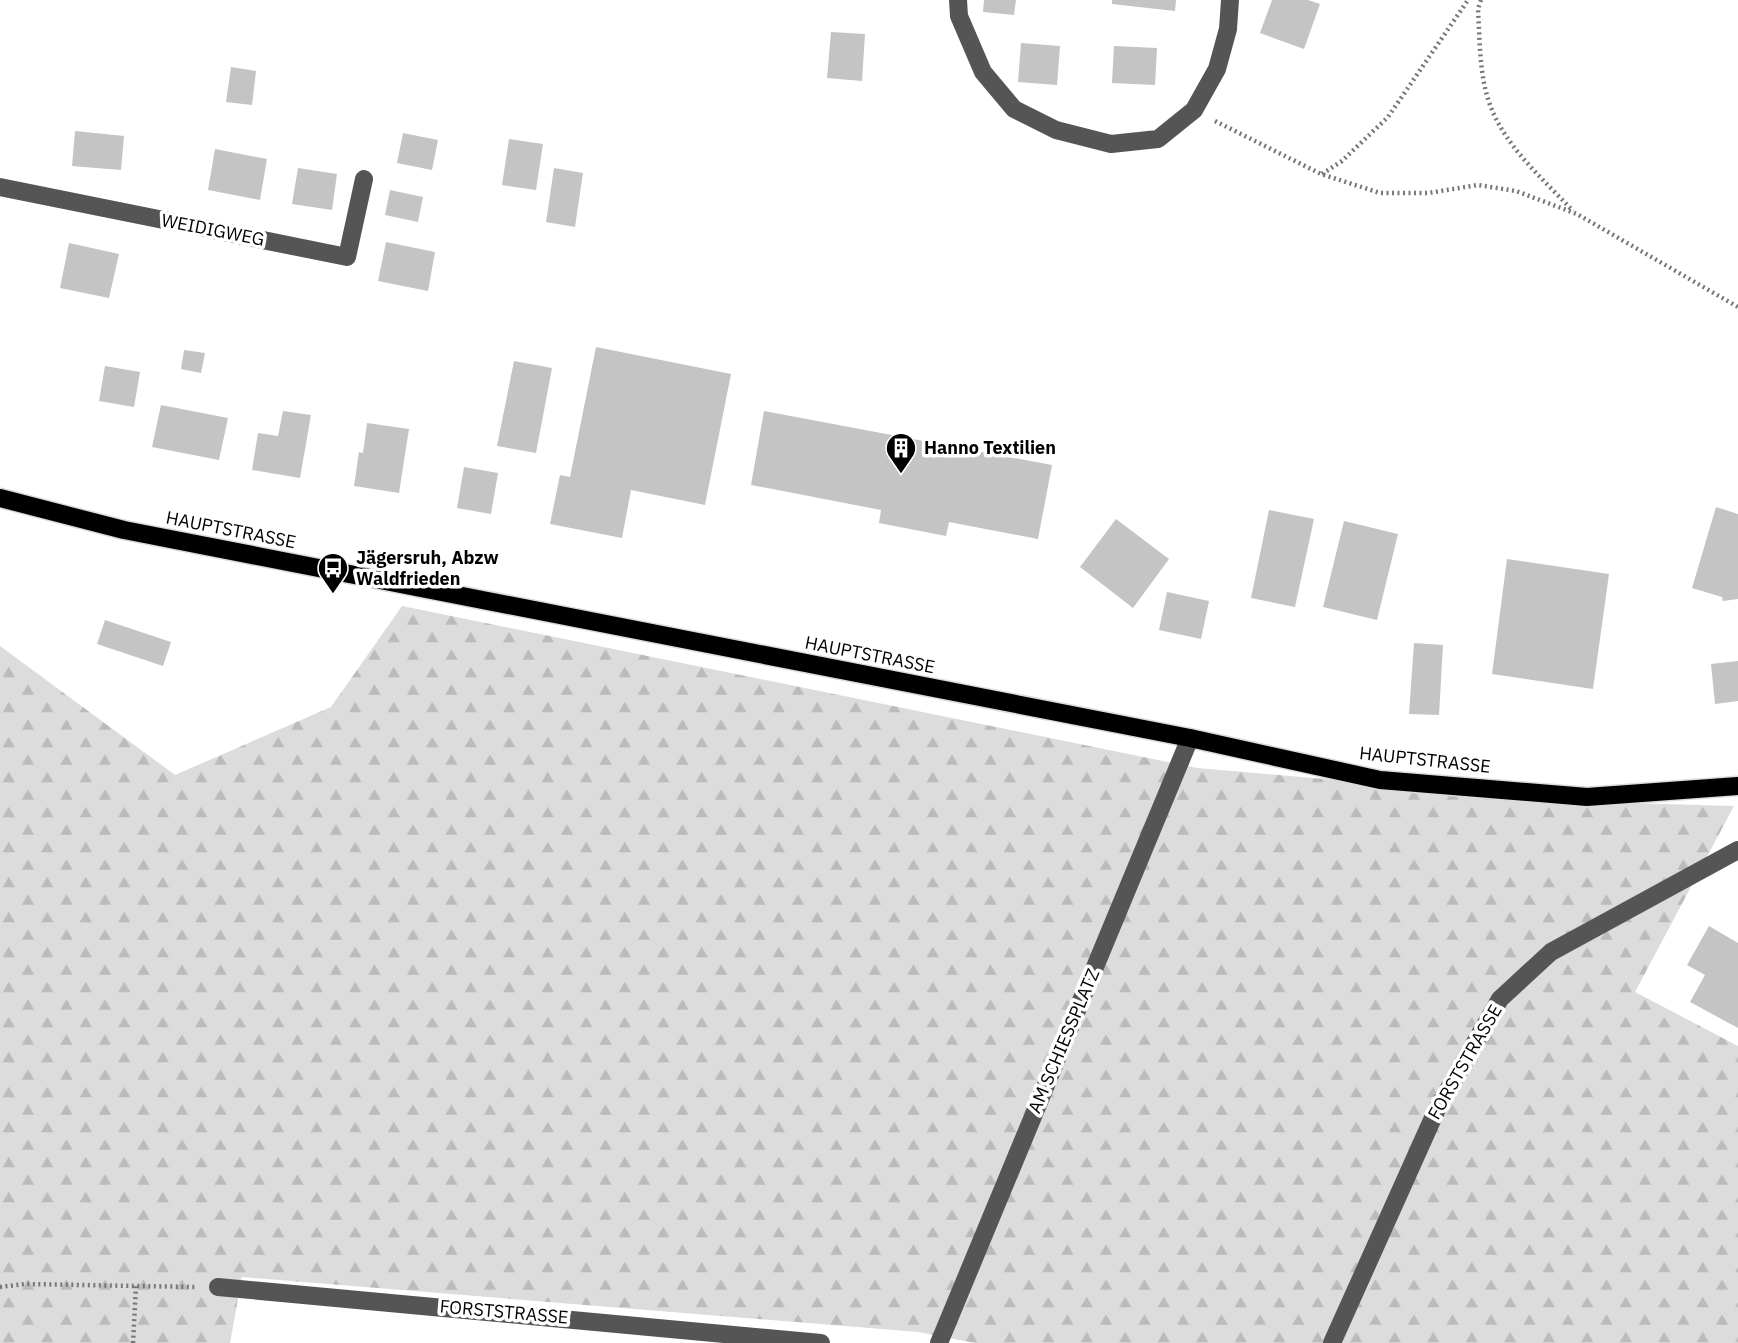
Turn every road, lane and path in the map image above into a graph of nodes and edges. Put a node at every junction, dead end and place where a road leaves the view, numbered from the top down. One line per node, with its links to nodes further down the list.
1 (958, 0): 5 (street)
2 (1230, 0): 5 (street)
3 (1468, 0): 6 (path)
4 (1481, 0): 9 (path)
5 (1194, 110): 6 (path)
6 (1321, 174): 9 (path)
7 (364, 179): 8 (street, WEIDIGWEG)
8 (0, 187)
9 (1577, 214): 10 (path)
10 (1738, 307)
11 (0, 498): 12 (main road, HAUPTSTRASSE)
12 (1190, 738): 13 (main road, HAUPTSTRASSE); 21 (street, AM SCHIESSPLATZ)
13 (1738, 786)
14 (1738, 850): 22 (street, FORSTSTRASSE)
15 (136, 1286): 16 (path); 17 (path); 19 (path)
16 (0, 1287)
17 (218, 1287): 18 (street, FORSTSTRASSE)
18 (789, 1342): 20 (street, FORSTSTRASSE)
19 (133, 1343)
20 (821, 1343)
21 (939, 1343)
22 (1332, 1343)

